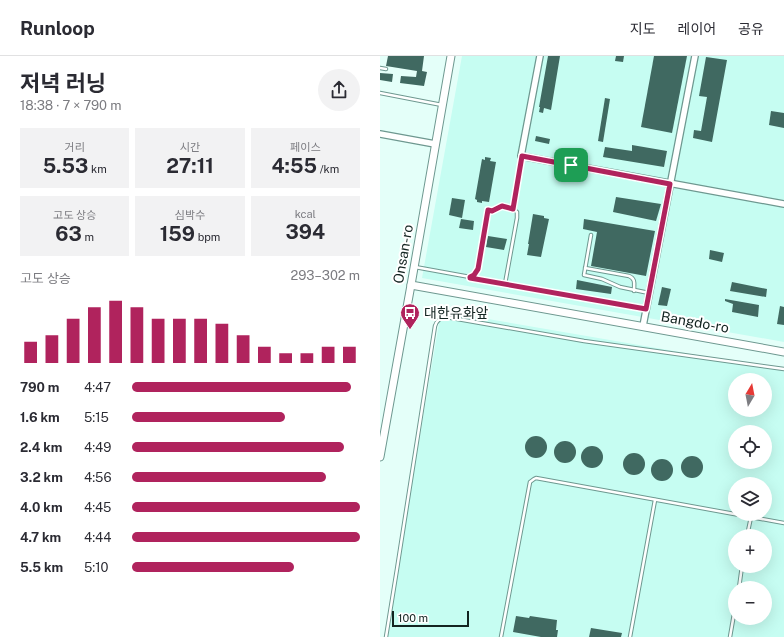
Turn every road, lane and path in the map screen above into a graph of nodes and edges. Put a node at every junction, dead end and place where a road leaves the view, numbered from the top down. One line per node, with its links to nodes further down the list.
1 (451, 56): 7 (street, Onsan-ro)
2 (540, 56): 10 (street)
3 (695, 56): 11 (street)
4 (380, 68): 5 (lane)
5 (386, 69)
6 (380, 93): 7 (lane)
7 (442, 105): 9 (street, Onsan-ro)
8 (380, 134): 9 (street)
9 (436, 144): 15 (street, Onsan-ro)
10 (522, 156): 11 (street); 13 (lane)
11 (670, 184): 12 (street); 21 (street)
12 (784, 204)
13 (513, 209): 17 (lane); 18 (lane)
14 (591, 235): 16 (lane)
15 (414, 267): 17 (lane); 19 (street, Onsan-ro)
16 (586, 268): 20 (lane); 20 (lane)
17 (470, 277): 18 (lane)
18 (505, 284): 22 (lane)
19 (412, 285): 23 (street, Bangdo-ro); 26 (street, Onsan-ro)
20 (634, 291): 21 (lane)
21 (649, 293): 22 (street)
22 (646, 309): 23 (street)
23 (643, 326): 24 (street, Bangdo-ro)
24 (784, 352)
25 (784, 369): 32 (lane)
26 (380, 457)
27 (655, 500): 28 (lane); 33 (lane); 34 (lane)
28 (728, 513)
29 (772, 521): 30 (lane)
30 (784, 523)
31 (732, 625): 35 (lane)
32 (386, 637)
33 (501, 637)
34 (630, 637)
35 (730, 637)

